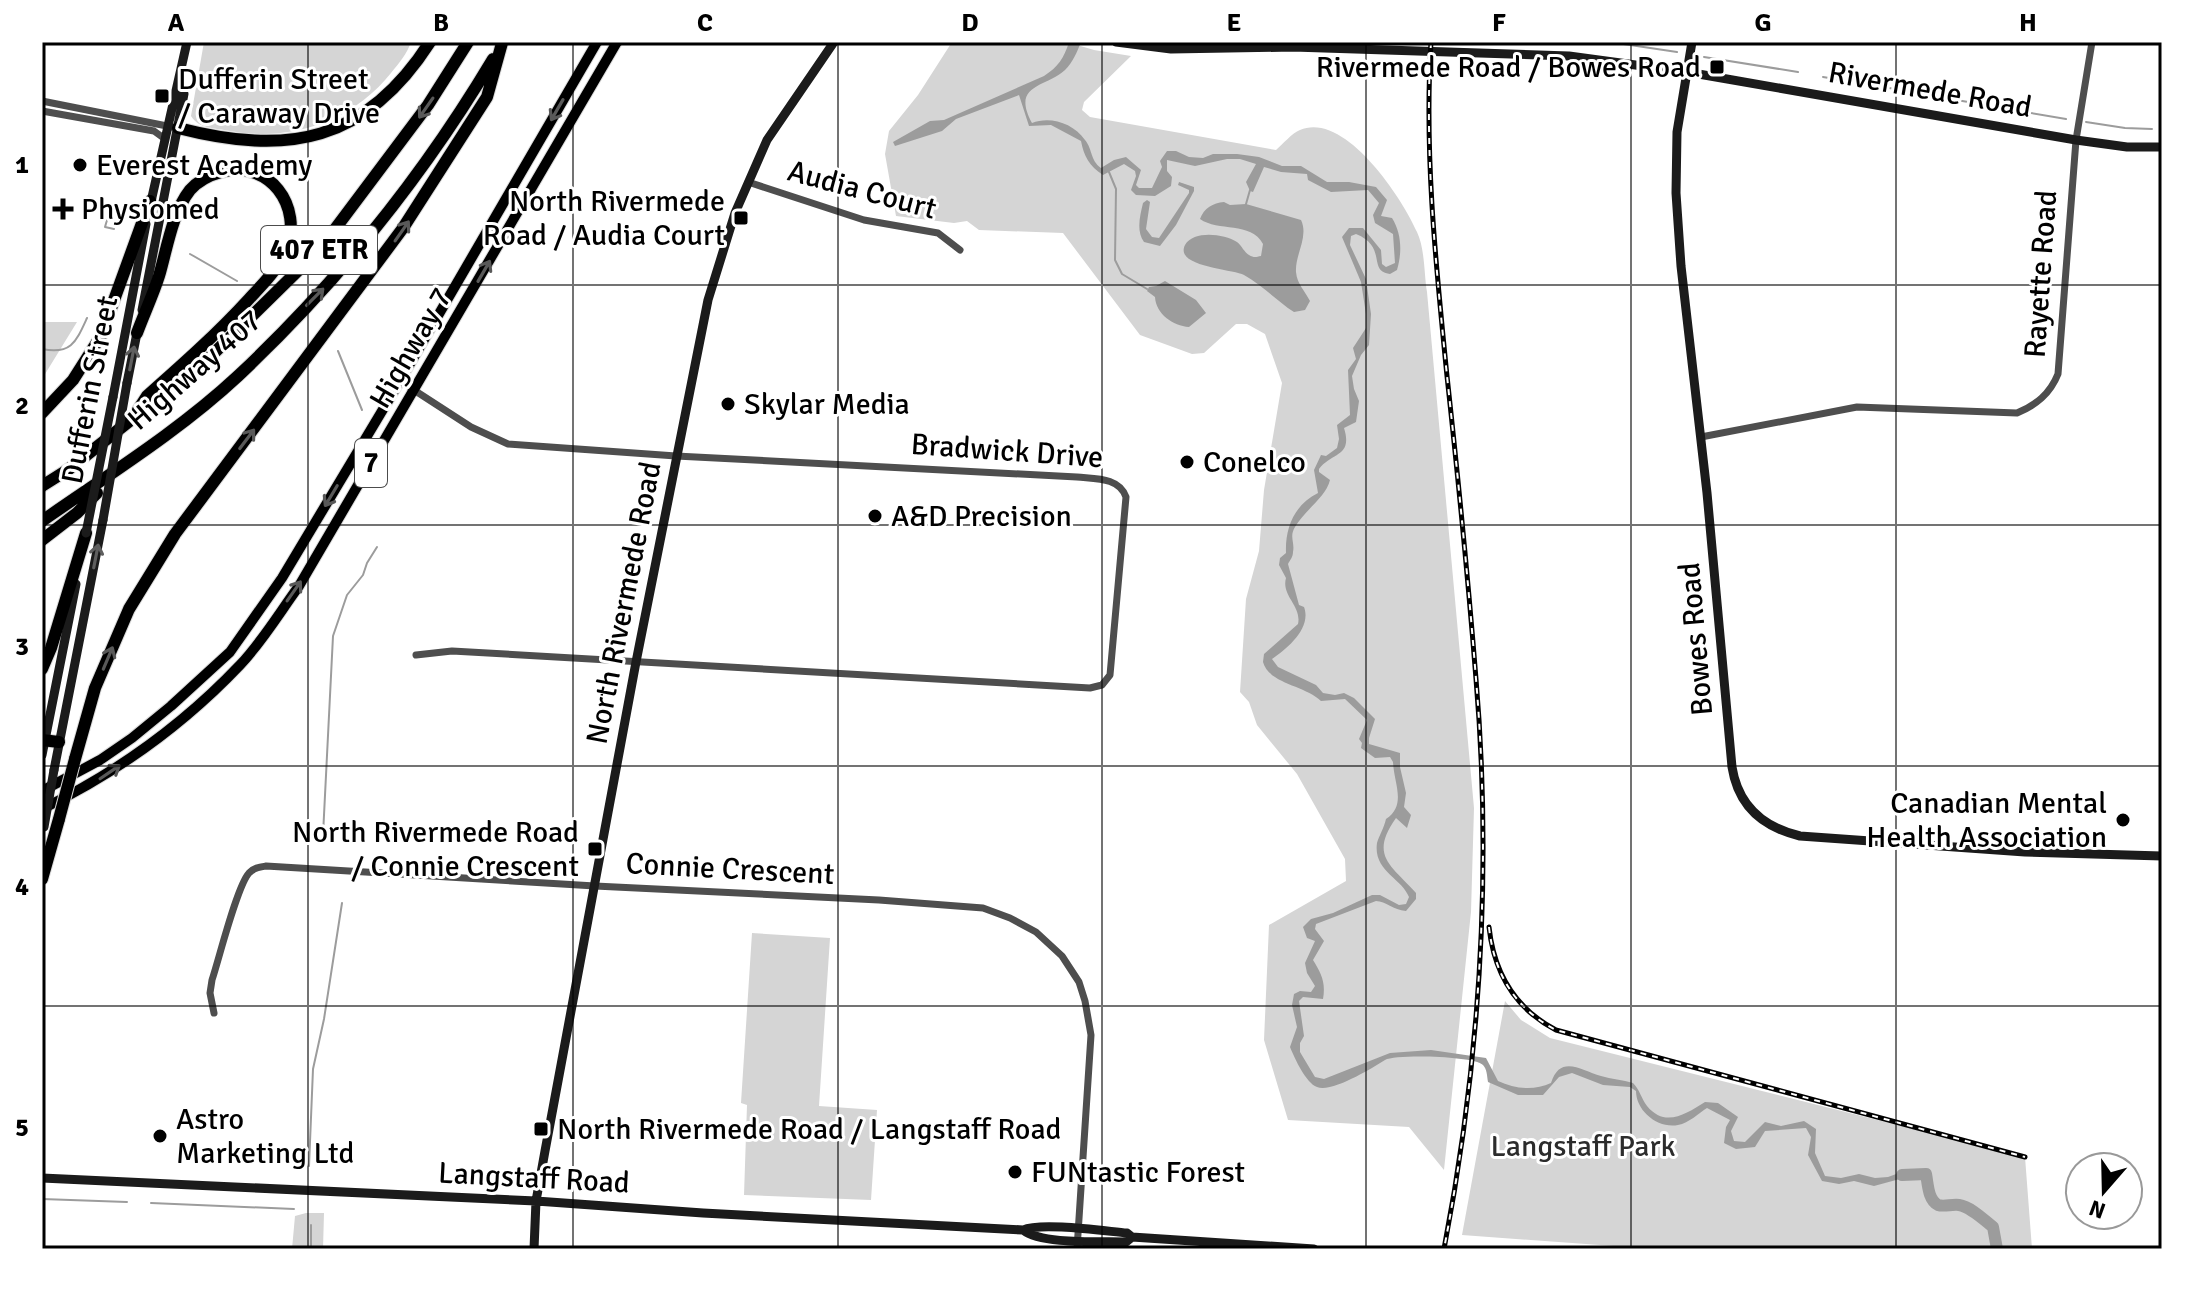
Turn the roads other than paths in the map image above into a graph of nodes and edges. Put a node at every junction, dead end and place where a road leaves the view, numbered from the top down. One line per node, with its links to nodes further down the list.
1 (187, 42): 15 (street, Dufferin Street)
2 (430, 42): 15 (highway)
3 (468, 42): 26 (highway, Highway 407 / 407 ETR, one-way to 26)
4 (502, 42): 29 (highway, Highway 407 / 407 ETR, one-way to 4); 44 (highway, one-way to 4, bridge)
5 (597, 42): 23 (main road, Highway 7 / 7, one-way to 23)
6 (617, 42): 24 (main road, Highway 7 / 7, one-way to 6)
7 (834, 42): 19 (street, North Rivermede Road)
8 (1116, 42): 11 (street, Rivermede Road)
9 (1692, 42): 12 (street, Bowes Road)
10 (2092, 42): 17 (street, Rayette Road)
11 (1293, 44): 12 (street, Rivermede Road)
12 (1687, 72): 17 (street, Rivermede Road); 27 (street, Bowes Road)
13 (42, 101): 15 (street)
14 (42, 111): 16 (street)
15 (173, 128): 16 (street, Dufferin Street); 22 (street, Dufferin Street)
16 (165, 139): 20 (street, Dufferin Street)
17 (2076, 140): 18 (street, Rivermede Road); 27 (street, Rayette Road)
18 (2162, 147)
19 (748, 182): 21 (street, Audia Court); 28 (street, North Rivermede Road)
20 (150, 201): 25 (highway); 32 (street, Dufferin Street, bridge)
21 (960, 250)
22 (137, 333): 26 (highway); 38 (street, Dufferin Street, one-way to 22, bridge)
23 (400, 381): 24 (street, Bradwick Drive); 40 (main road, Highway 7 / 7, one-way to 40)
24 (415, 390): 28 (street, Bradwick Drive); 41 (main road, Highway 7 / 7, one-way to 24)
25 (42, 413)
26 (130, 422): 30 (highway, Highway 407 / 407 ETR)
27 (1701, 437): 43 (street, Bowes Road)
28 (676, 456): 35 (street, North Rivermede Road); 35 (street, Bradwick Drive)
29 (130, 459): 31 (highway, Highway 407 / 407 ETR); 33 (highway)
30 (42, 486)
31 (42, 521)
32 (86, 533): 36 (highway); 37 (street, Dufferin Street)
33 (42, 540)
34 (416, 655): 35 (street, Bradwick Drive)
35 (636, 662): 45 (street, North Rivermede Road)
36 (42, 669)
37 (43, 740): 38 (highway); 39 (street, Dufferin Street)
38 (59, 742): 42 (street, Dufferin Street, bridge)
39 (42, 755)
40 (42, 791)
41 (42, 809)
42 (43, 832)
43 (2162, 856)
44 (42, 879)
45 (595, 886): 46 (street, Connie Crescent); 48 (street, North Rivermede Road); 49 (street, Connie Crescent)
46 (214, 1013)
47 (42, 1178): 48 (street, Langstaff Road)
48 (536, 1201): 50 (street, Langstaff Road); 53 (street, North Rivermede Road)
49 (1078, 1229): 50 (street, Langstaff Road); 51 (street, Langstaff Road); 52 (street, Connie Crescent)
50 (1023, 1230): 52 (street, Langstaff Road)
51 (1132, 1237): 52 (street, Langstaff Road); 54 (street, Langstaff Road)
52 (1077, 1245)
53 (534, 1249)
54 (1314, 1249)

